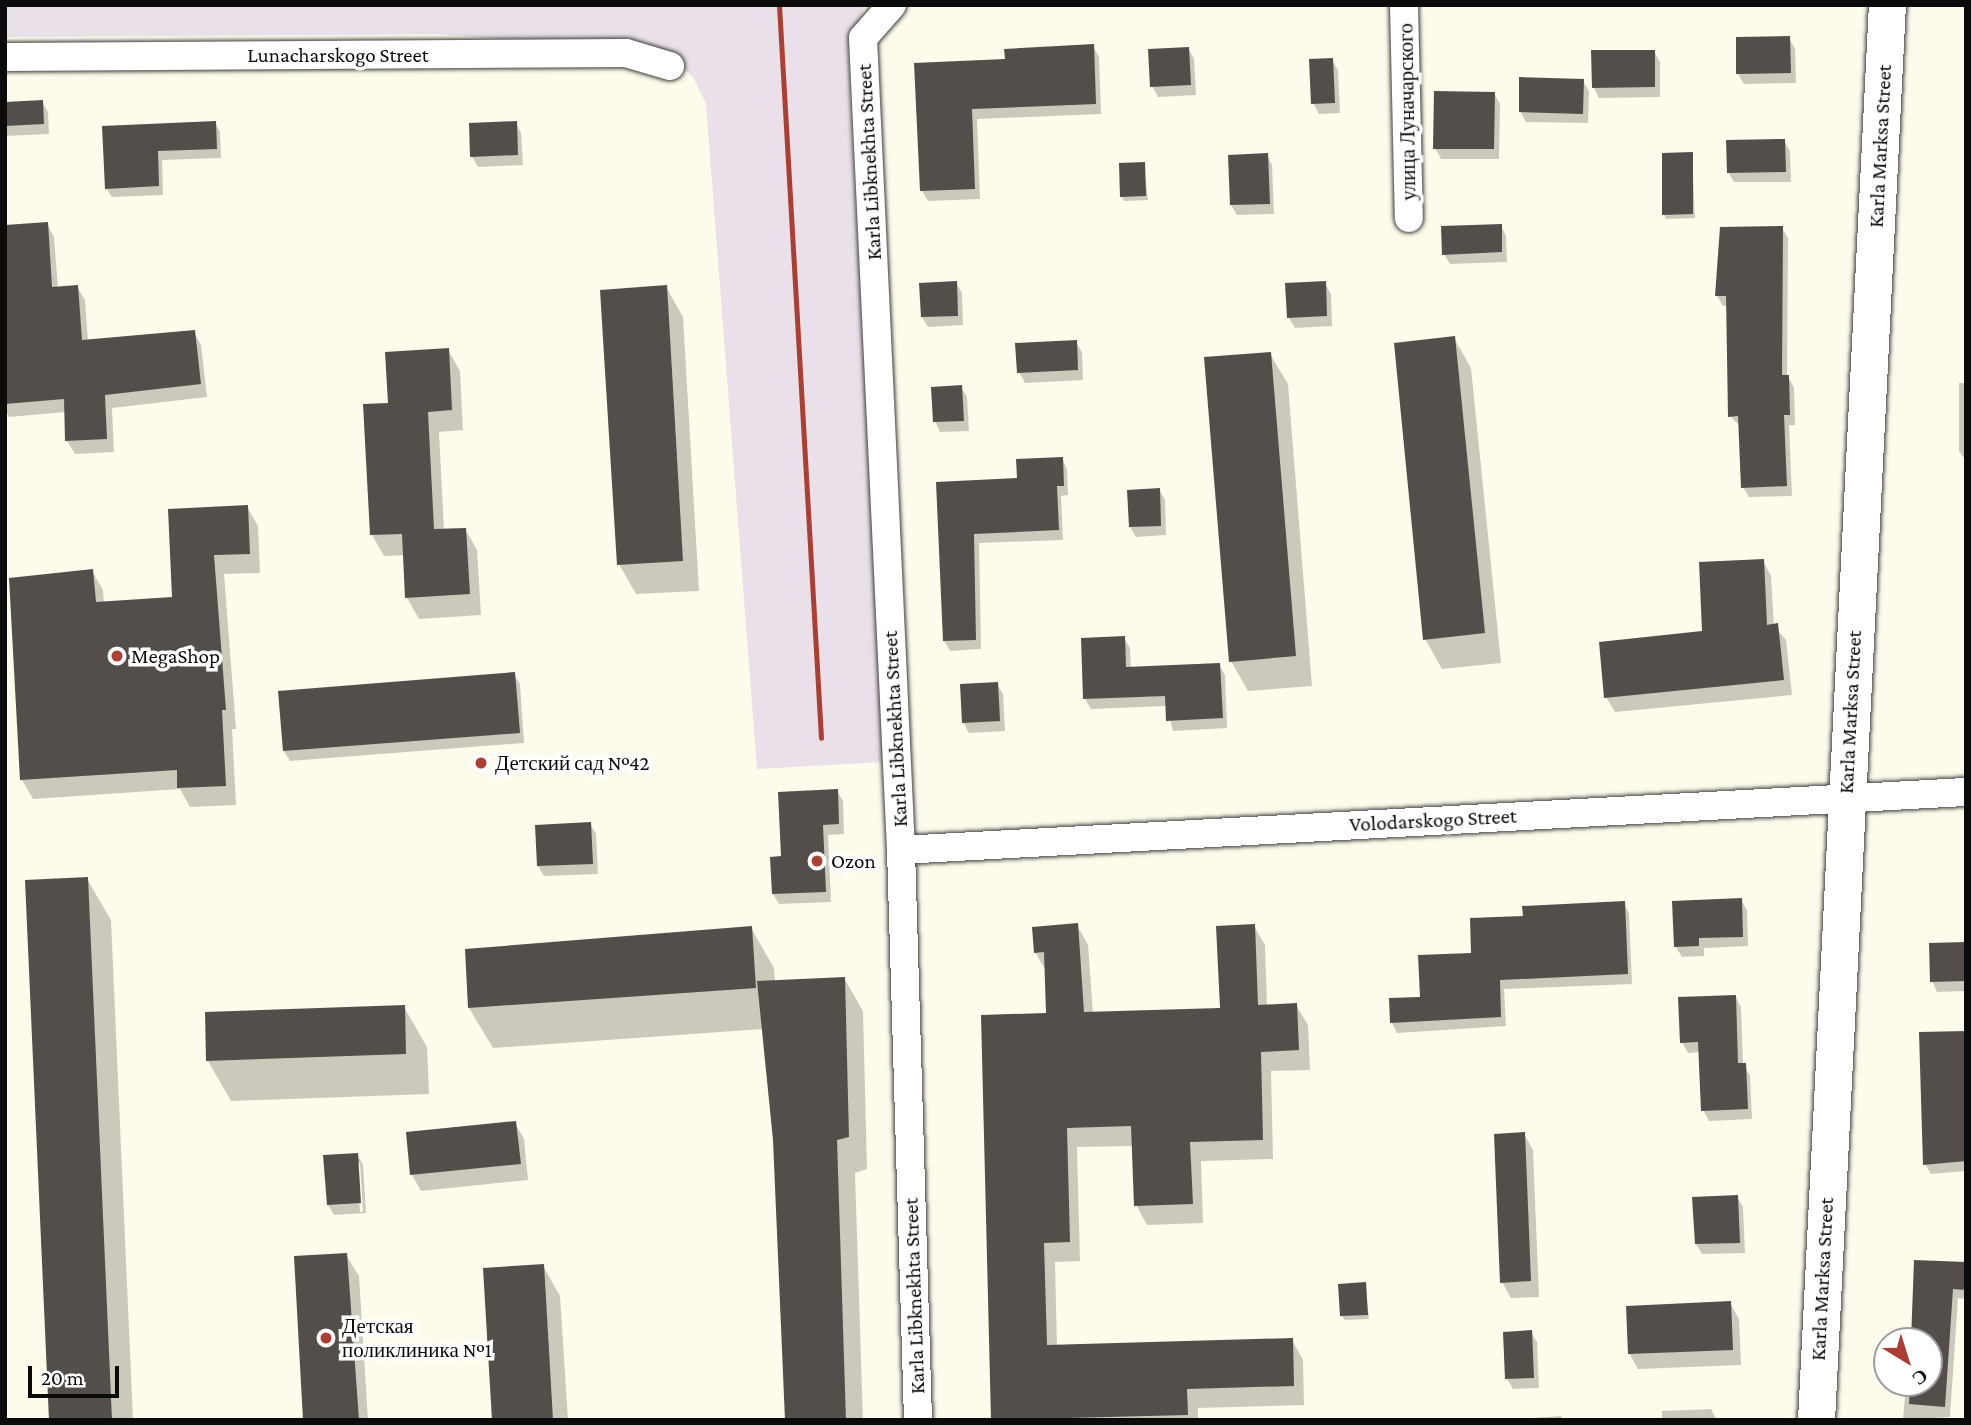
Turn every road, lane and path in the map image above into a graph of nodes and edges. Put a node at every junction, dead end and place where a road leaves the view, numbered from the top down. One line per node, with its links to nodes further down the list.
1 (892, 5): 9 (street, Karla Libknekhta Street)
2 (1404, 5): 6 (street, улица Луначарского)
3 (1887, 5): 8 (street, Karla Marksa Street)
4 (5, 57): 5 (street, Lunacharskogo Street)
5 (670, 66)
6 (1409, 218)
7 (1966, 792): 8 (street, Volodarskogo Street)
8 (1846, 797): 9 (street, Volodarskogo Street); 11 (street, Karla Marksa Street)
9 (901, 850): 10 (street, Karla Libknekhta Street)
10 (918, 1420)
11 (1816, 1420)

